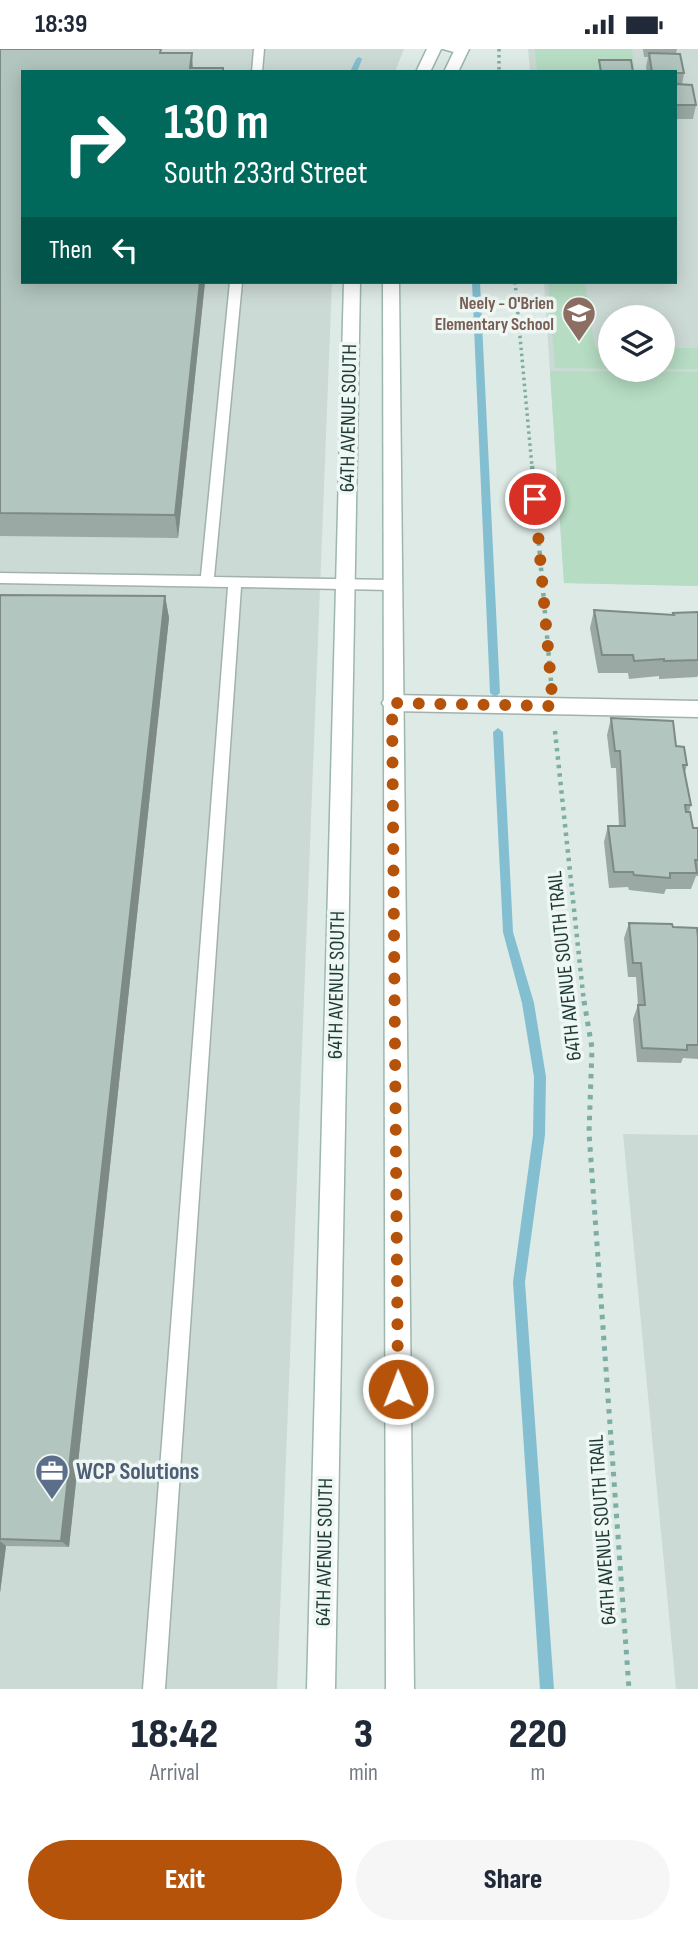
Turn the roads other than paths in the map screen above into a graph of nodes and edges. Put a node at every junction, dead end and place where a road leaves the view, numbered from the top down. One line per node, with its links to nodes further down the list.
1 (259, 49): 4 (lane)
2 (434, 49): 5 (street)
3 (457, 50): 6 (street)
4 (257, 70)
5 (423, 70)
6 (452, 70)
7 (236, 284): 11 (lane)
8 (352, 284): 13 (street, 64TH AVENUE SOUTH)
9 (391, 284): 14 (street, 64TH AVENUE SOUTH)
10 (0, 578): 11 (lane)
11 (207, 581): 12 (lane)
12 (234, 581): 13 (lane); 17 (lane)
13 (344, 583): 14 (lane); 18 (street, 64TH AVENUE SOUTH)
14 (391, 585): 15 (street, 64TH AVENUE SOUTH)
15 (392, 703): 16 (street); 19 (street, 64TH AVENUE SOUTH)
16 (698, 709)
17 (154, 1689)
18 (321, 1689)
19 (400, 1689)

